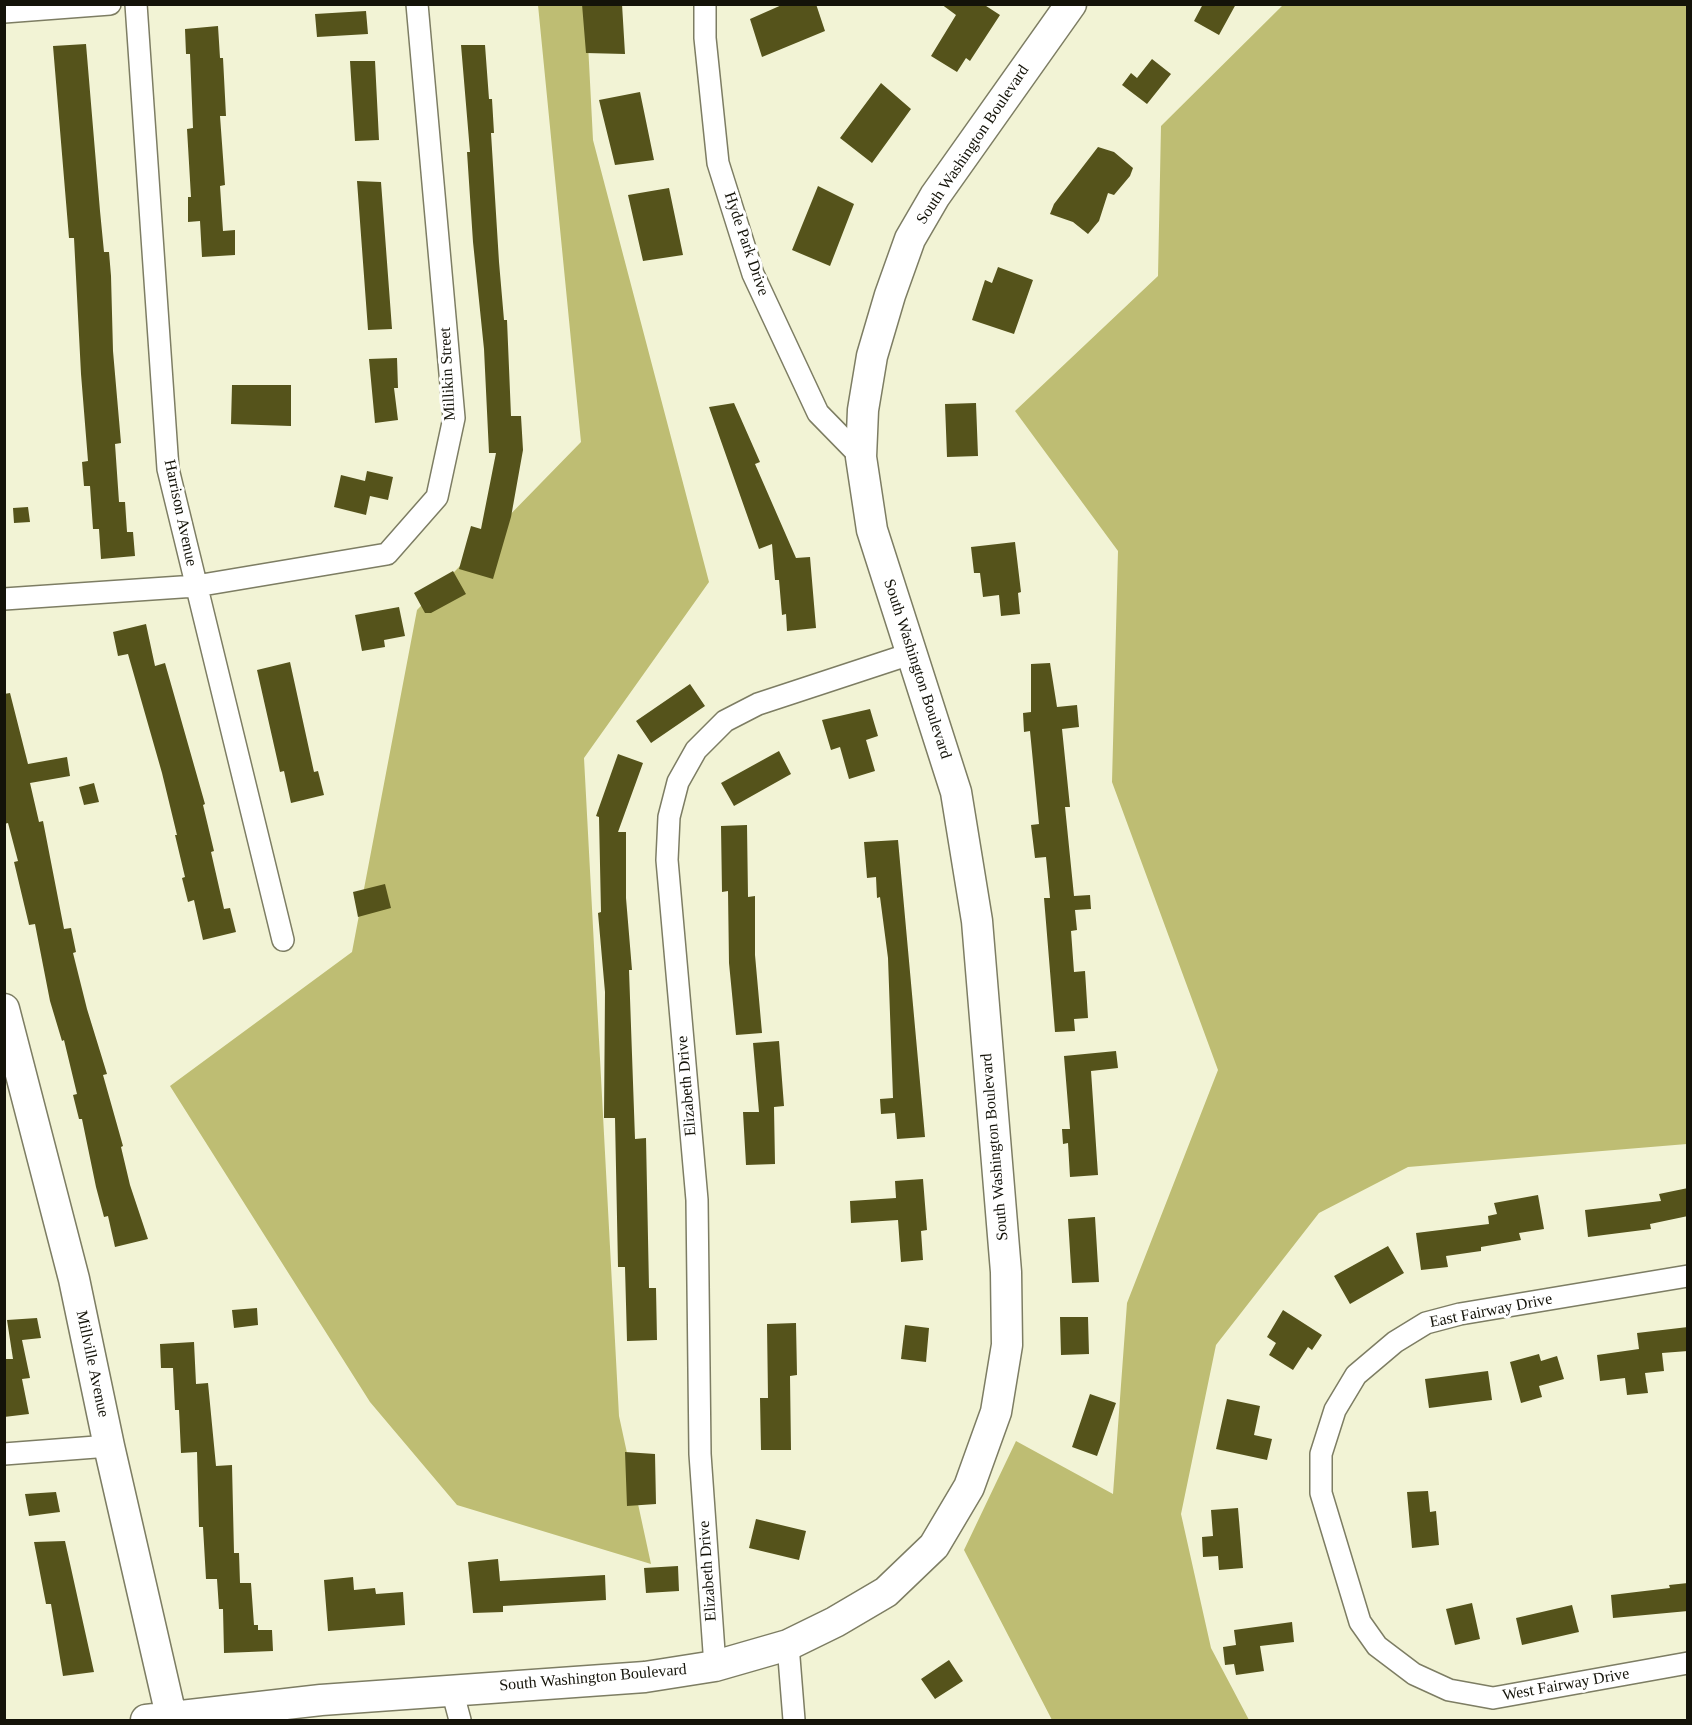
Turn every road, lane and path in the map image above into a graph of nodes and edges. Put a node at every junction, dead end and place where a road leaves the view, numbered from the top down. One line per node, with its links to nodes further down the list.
1 (110, 4): 6 (street)
2 (136, 4): 8 (street, Harrison Avenue)
3 (417, 4): 8 (street, Millikin Street)
4 (705, 4): 7 (street, Hyde Park Drive)
5 (1071, 4): 7 (street, South Washington Boulevard)
6 (4, 12)
7 (861, 457): 10 (street, South Washington Boulevard)
8 (196, 586): 9 (street, Millikin Street); 11 (street, Harrison Avenue)
9 (4, 599)
10 (910, 654): 17 (street, South Washington Boulevard); 19 (street, Elizabeth Drive)
11 (283, 940)
12 (4, 1009): 14 (street, Millville Avenue)
13 (1688, 1276): 16 (street, East Fairway Drive)
14 (109, 1446): 15 (street); 21 (street, Millville Avenue)
15 (4, 1454)
16 (1339, 1554): 18 (street, West Fairway Drive)
17 (788, 1645): 19 (street, South Washington Boulevard); 23 (street)
18 (1688, 1663)
19 (715, 1666): 20 (street, South Washington Boulevard)
20 (452, 1690): 21 (street, South Washington Boulevard); 22 (street)
21 (163, 1720)
22 (460, 1720)
23 (794, 1720)

